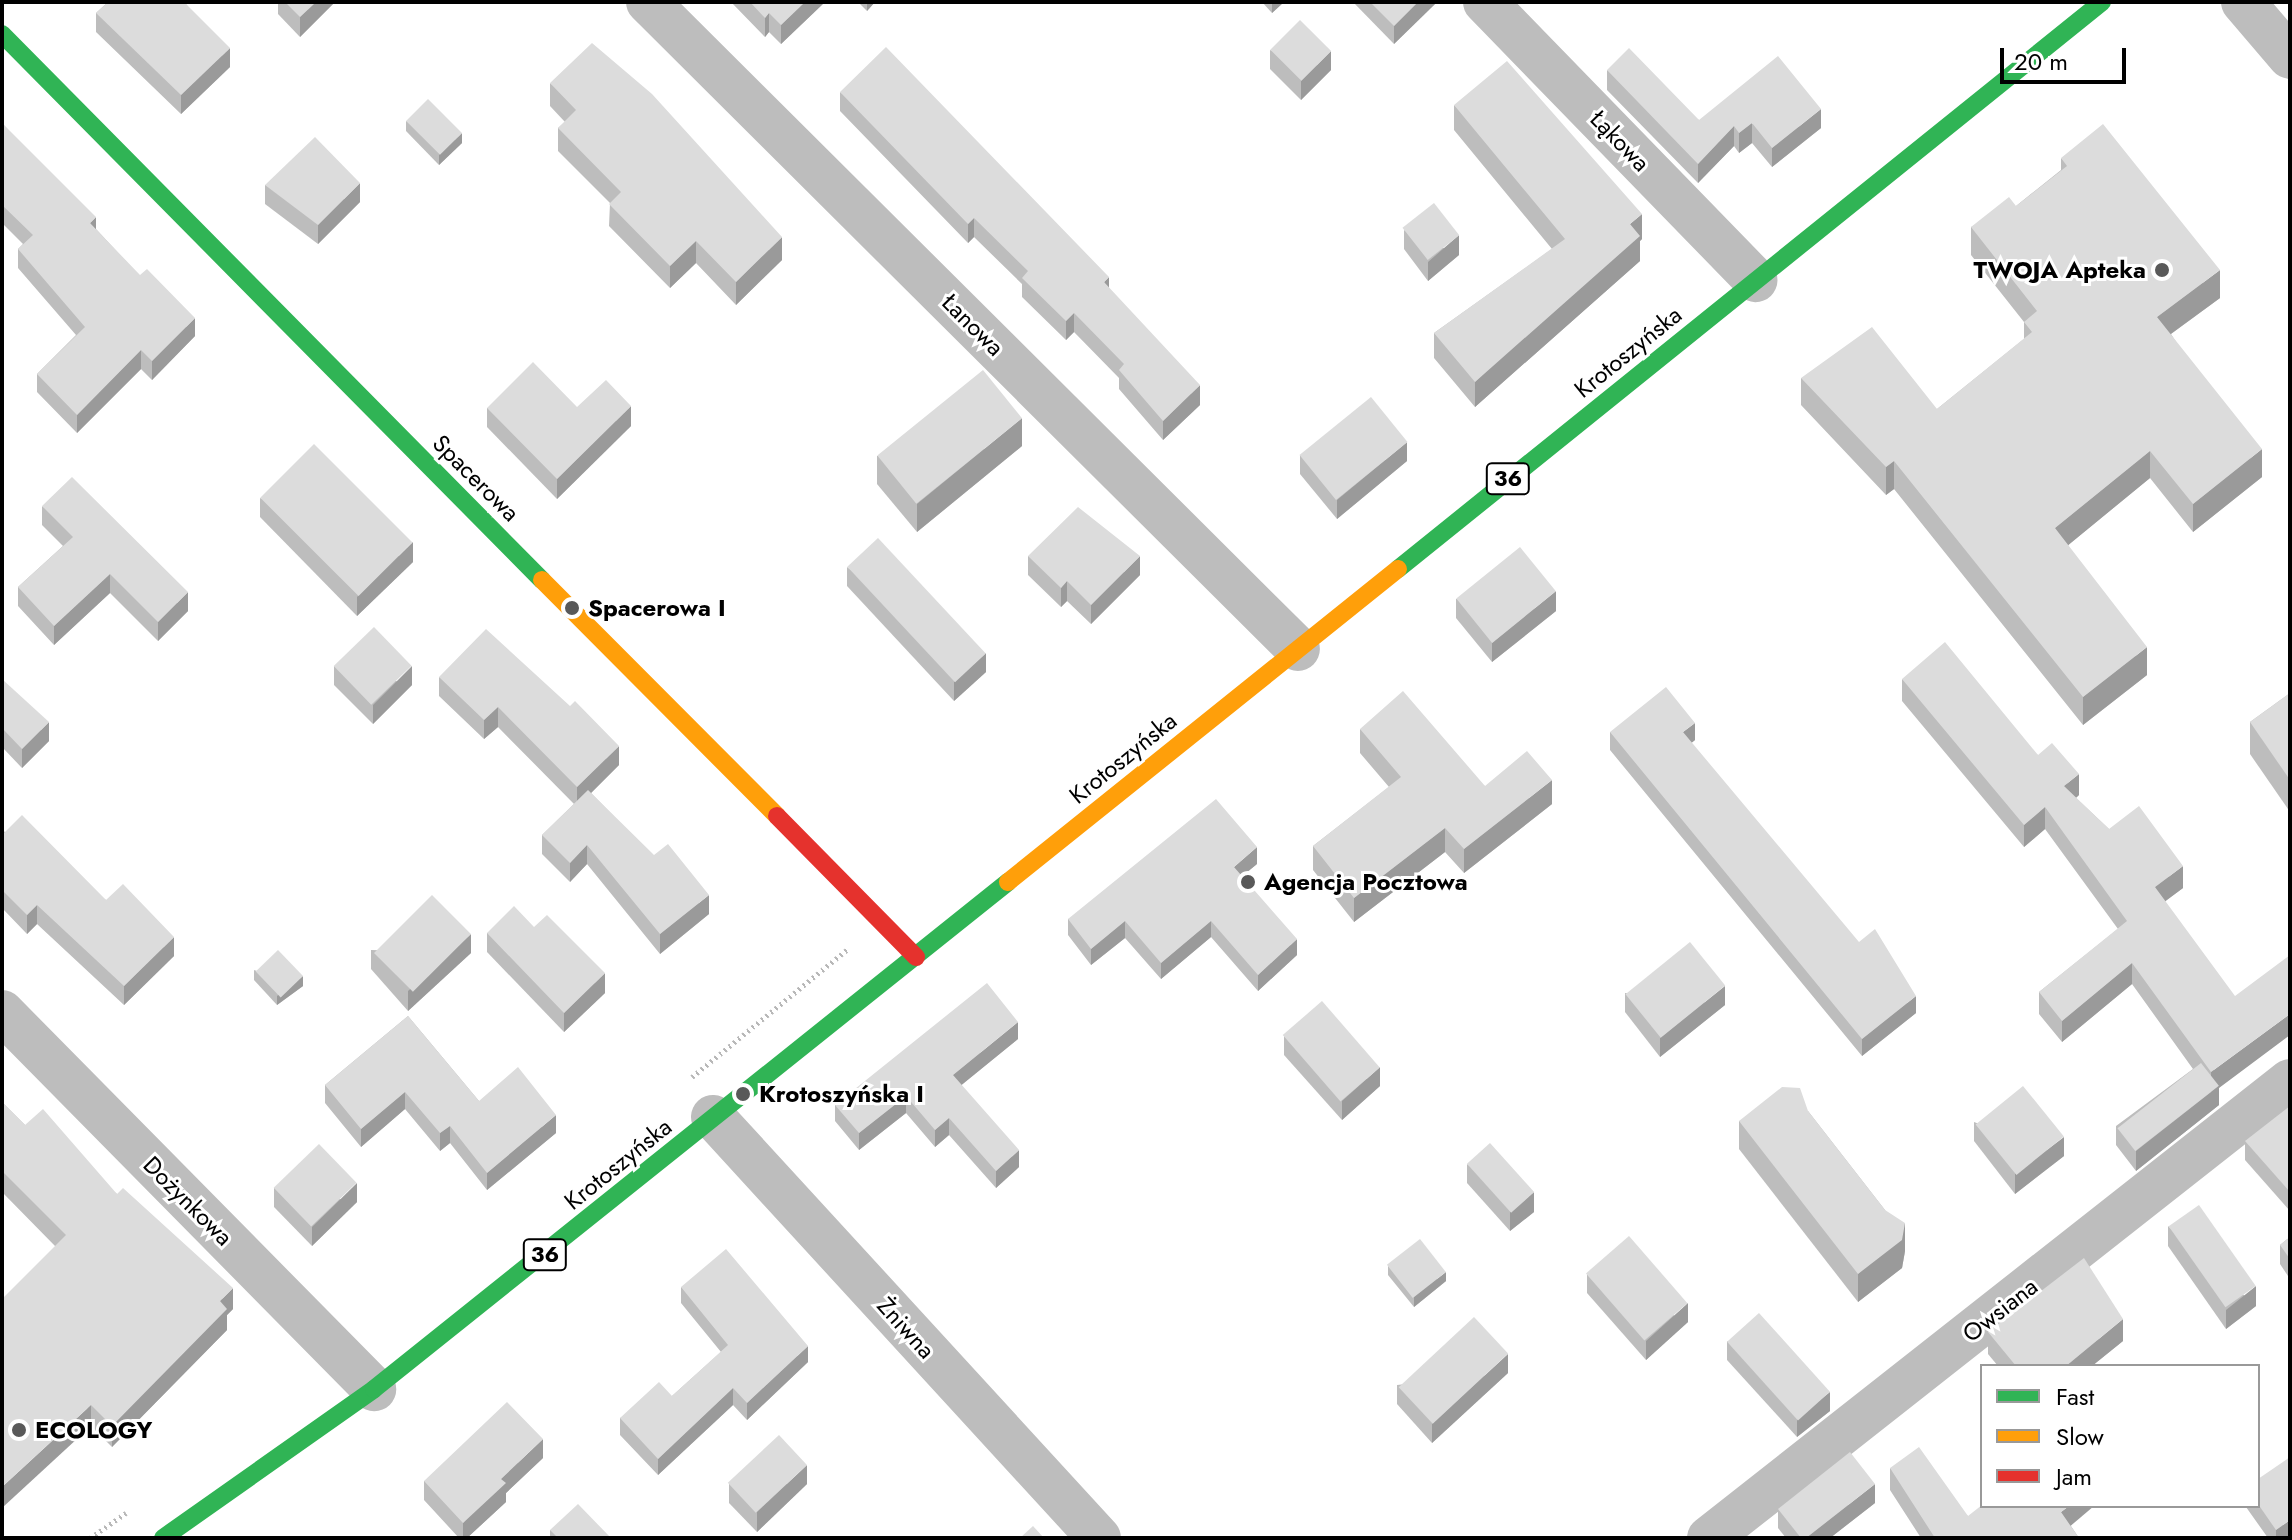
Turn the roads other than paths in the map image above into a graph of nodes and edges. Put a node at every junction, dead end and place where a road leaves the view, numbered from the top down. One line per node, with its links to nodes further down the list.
1 (648, 2): 8 (street, Łanowa)
2 (1485, 2): 7 (street, Łąkowa)
3 (2102, 2): 7 (main road, Krotoszyńska / 36)
4 (2243, 2): 6 (street)
5 (2, 34): 9 (main road, Spacerowa)
6 (2290, 57)
7 (1755, 280): 8 (main road, Krotoszyńska / 36)
8 (1298, 649): 9 (main road, Krotoszyńska / 36)
9 (916, 957): 12 (main road, Krotoszyńska / 36)
10 (2, 1012): 13 (street, Dożynkowa)
11 (2290, 1081): 16 (street, Owsiana)
12 (713, 1117): 13 (main road, Krotoszyńska / 36); 15 (street, Żniwna)
13 (374, 1389): 14 (main road, Krotoszyńska / 36)
14 (163, 1538)
15 (1099, 1538)
16 (1709, 1538)

